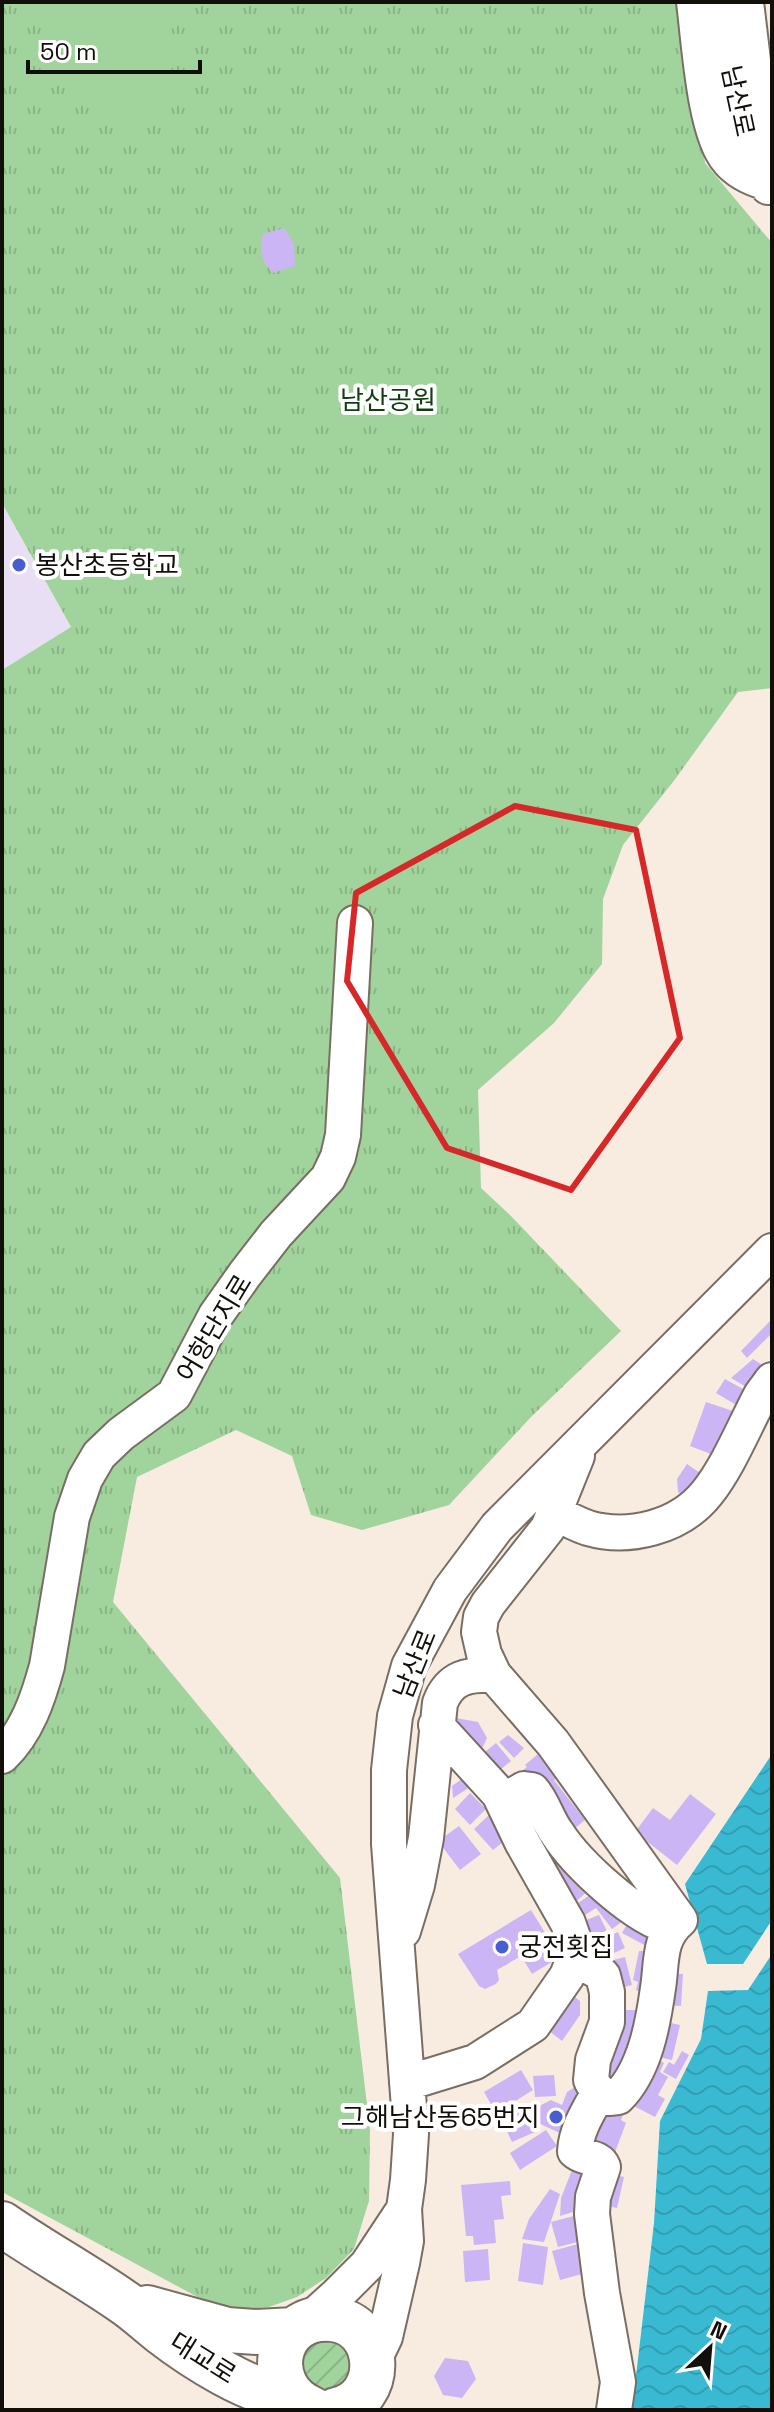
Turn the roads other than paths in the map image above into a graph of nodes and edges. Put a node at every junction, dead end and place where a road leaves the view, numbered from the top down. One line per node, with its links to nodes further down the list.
1 (694, 2): 5 (street)
2 (721, 2): 5 (street, 남산로)
3 (746, 2): 4 (street, 남산로)
4 (772, 137)
5 (769, 188)
6 (355, 923): 13 (street, 어항단지로)
7 (772, 1251): 9 (street, 남산로)
8 (772, 1380): 10 (street)
9 (583, 1441): 10 (street); 16 (street, 남산로)
10 (554, 1512): 11 (street)
11 (494, 1675): 12 (street); 15 (street)
12 (436, 1725): 14 (street); 16 (street)
13 (2, 1756)
14 (504, 1801): 15 (street); 17 (street)
15 (676, 1924): 19 (street)
16 (396, 1951): 18 (street, 남산로)
17 (577, 1951): 18 (street); 19 (street)
18 (407, 2083): 20 (street, 남산로)
19 (599, 2092): 27 (street)
20 (404, 2209): 23 (street); 24 (street, 남산로)
21 (2, 2224): 22 (main road, 대교로)
22 (122, 2300): 23 (main road, 대교로); 25 (main road, 대교로)
23 (300, 2326): 24 (main road, 대교로); 25 (main road, 대교로)
24 (378, 2384): 26 (main road)
25 (303, 2403)
26 (336, 2410)
27 (614, 2410)

